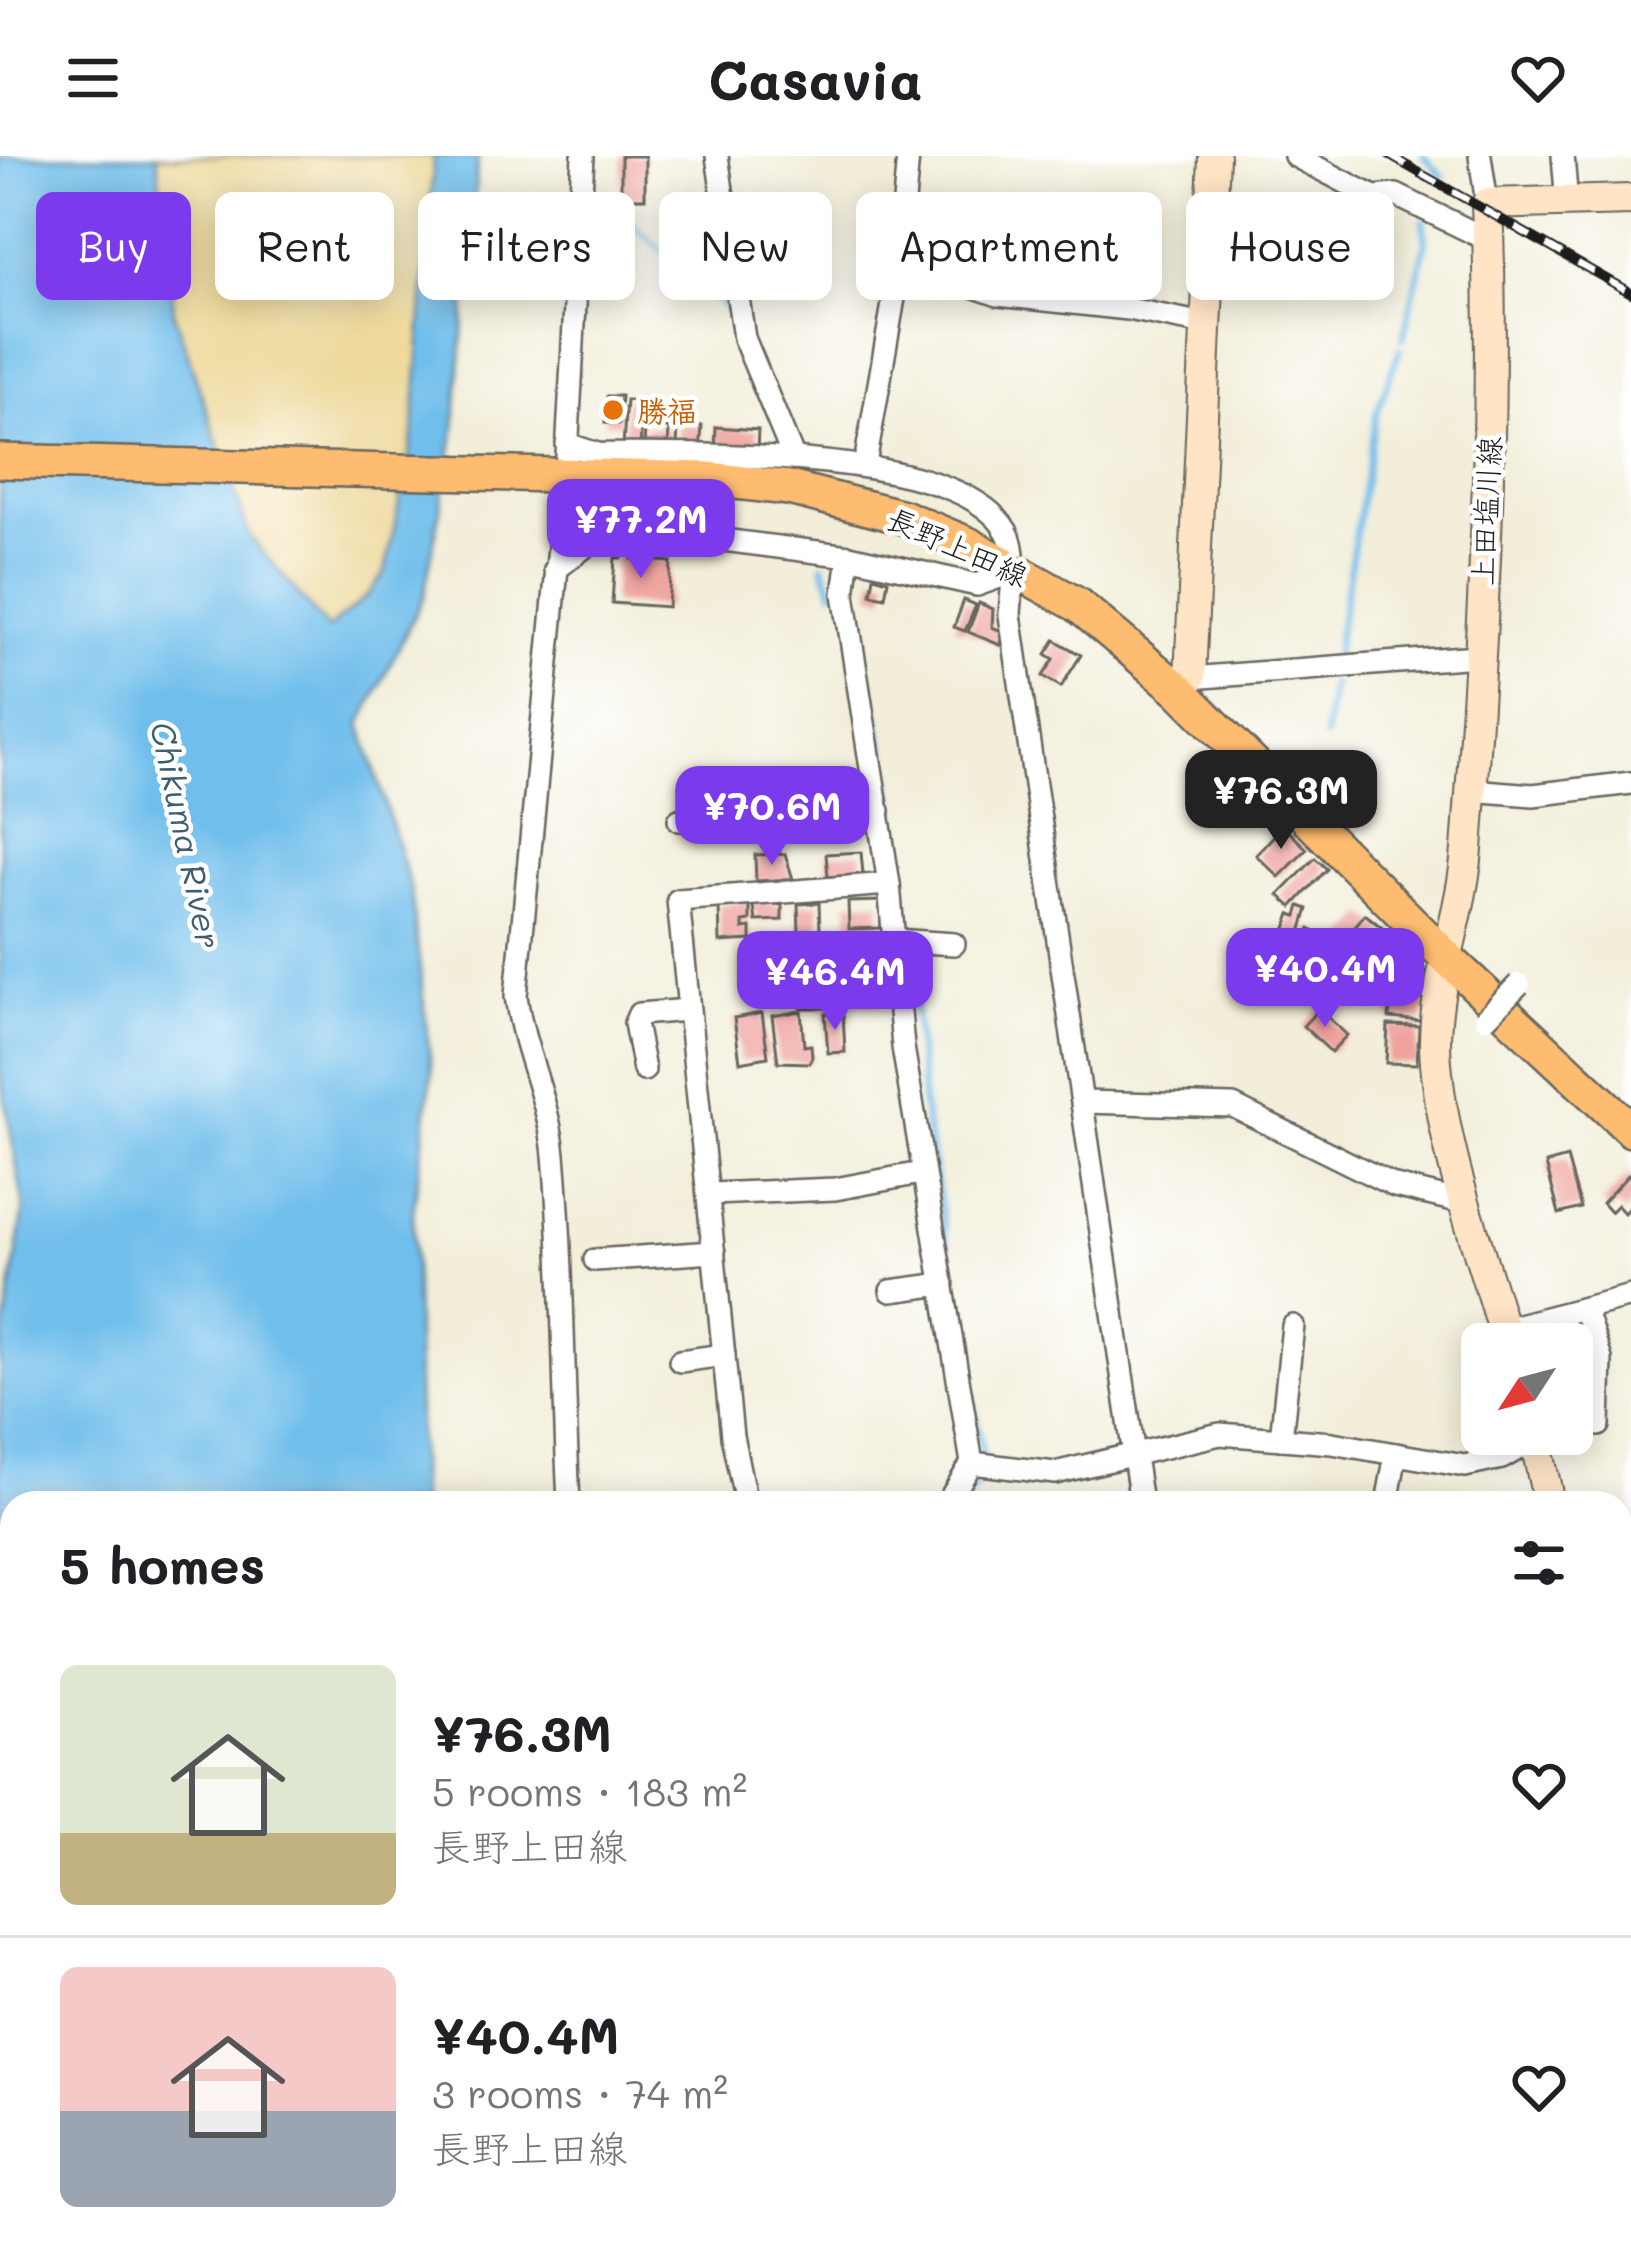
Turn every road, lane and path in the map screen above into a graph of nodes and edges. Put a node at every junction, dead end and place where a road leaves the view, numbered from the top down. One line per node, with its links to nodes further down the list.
1 (583, 156): 18 (street)
2 (717, 156): 16 (street)
3 (908, 156): 8 (street)
4 (1214, 156): 15 (street)
5 (1295, 156): 12 (street)
6 (1480, 156): 10 (street)
7 (1563, 156): 11 (street)
8 (905, 192)
9 (1631, 200): 11 (street)
10 (1487, 204): 11 (street); 12 (street, 上田塩川線)
11 (1567, 204)
12 (1487, 240): 23 (street, 上田塩川線)
13 (892, 300): 19 (street)
14 (1038, 300): 15 (street)
15 (1205, 324): 24 (street)
16 (794, 459): 18 (street); 19 (street)
17 (0, 460): 18 (main road, 長野上田線)
18 (561, 464): 21 (street); 22 (main road, 長野上田線)
19 (865, 464): 22 (street)
20 (849, 556): 21 (street); 22 (street); 27 (street)
21 (555, 570): 60 (street)
22 (1013, 572): 24 (main road, 長野上田線); 37 (street)
23 (1477, 656): 24 (street); 26 (street, 上田塩川線)
24 (1185, 684): 32 (main road, 長野上田線)
25 (1631, 784): 26 (street)
26 (1471, 790): 32 (street, 上田塩川線)
27 (879, 811): 28 (street); 29 (street)
28 (680, 820)
29 (890, 884): 30 (street); 34 (street)
30 (894, 940): 31 (street); 39 (street)
31 (954, 944)
32 (1450, 960): 38 (main road, 長野上田線); 41 (street, 上田塩川線)
33 (1519, 984): 35 (street, bridge)
34 (688, 1010): 36 (street); 40 (street)
35 (1486, 1018)
36 (644, 1070)
37 (1083, 1102): 41 (street); 58 (street)
38 (1631, 1130)
39 (921, 1173): 40 (street); 44 (street)
40 (711, 1195): 42 (street)
41 (1466, 1203): 48 (street, 上田塩川線)
42 (714, 1252): 43 (street); 51 (street)
43 (595, 1260)
44 (944, 1284): 45 (street); 59 (street)
45 (891, 1291)
46 (1631, 1296): 47 (street)
47 (1585, 1308): 49 (street); 53 (street)
48 (1501, 1323)
49 (1544, 1323)
50 (1293, 1326): 54 (street)
51 (724, 1355): 52 (street); 61 (street)
52 (680, 1361)
53 (1599, 1425)
54 (1282, 1439): 55 (street); 58 (street)
55 (1396, 1454): 56 (street); 64 (street)
56 (1507, 1455)
57 (1538, 1455): 65 (street)
58 (1135, 1456): 59 (street); 63 (street)
59 (972, 1463): 62 (street)
60 (568, 1491)
61 (744, 1491)
62 (954, 1491)
63 (1139, 1491)
64 (1389, 1491)
65 (1546, 1491)

